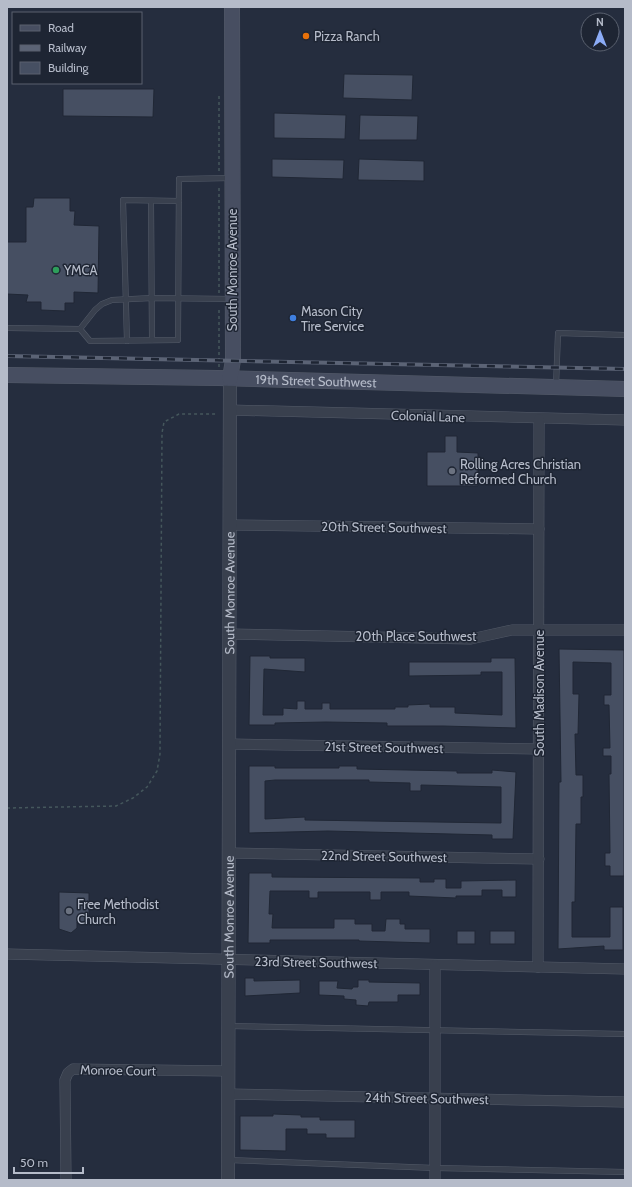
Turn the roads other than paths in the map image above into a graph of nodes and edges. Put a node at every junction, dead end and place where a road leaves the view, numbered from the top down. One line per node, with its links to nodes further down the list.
1 (232, 7): 2 (main road, South Monroe Avenue)
2 (226, 178): 4 (lane); 8 (main road, South Monroe Avenue)
3 (151, 200): 4 (lane); 5 (lane); 6 (lane)
4 (179, 201): 7 (lane)
5 (152, 298): 6 (lane); 7 (lane); 12 (lane)
6 (126, 299): 10 (lane); 13 (lane)
7 (178, 299): 8 (lane); 12 (lane)
8 (226, 299): 15 (main road, South Monroe Avenue)
9 (8, 328): 10 (lane)
10 (80, 329): 13 (lane)
11 (625, 335): 16 (lane)
12 (152, 340): 13 (lane)
13 (127, 341)
14 (7, 375): 15 (main road, 19th Street Southwest)
15 (224, 378): 16 (main road, 19th Street Southwest); 18 (street, South Monroe Avenue)
16 (556, 387): 17 (main road, 19th Street Southwest)
17 (625, 389)
18 (225, 412): 19 (street, Colonial Lane); 21 (street, South Monroe Avenue)
19 (539, 419): 20 (street, Colonial Lane); 22 (street, South Madison Avenue)
20 (625, 420)
21 (230, 525): 22 (street, 20th Street Southwest); 25 (street, South Monroe Avenue)
22 (539, 529): 23 (street, South Madison Avenue)
23 (539, 629): 24 (street, 20th Place Southwest); 25 (street, 20th Place Southwest); 27 (street, South Madison Avenue)
24 (625, 630)
25 (230, 634): 26 (street, South Monroe Avenue)
26 (230, 744): 27 (street, 21st Street Southwest); 28 (street, South Monroe Avenue)
27 (539, 750): 29 (street, South Madison Avenue)
28 (230, 853): 29 (street, 22nd Street Southwest); 31 (street, South Monroe Avenue)
29 (539, 859): 33 (street, South Madison Avenue)
30 (7, 954): 31 (street, 23rd Street Southwest)
31 (228, 961): 32 (street, 23rd Street Southwest); 35 (street, South Monroe Avenue)
32 (435, 965): 33 (street, 23rd Street Southwest); 36 (street)
33 (538, 967): 34 (street, 23rd Street Southwest)
34 (625, 969)
35 (228, 1026): 36 (lane); 38 (street, South Monroe Avenue)
36 (435, 1029): 37 (lane); 40 (street)
37 (625, 1034)
38 (228, 1071): 39 (street, South Monroe Avenue); 45 (street, Monroe Court)
39 (228, 1094): 40 (street, 24th Street Southwest); 42 (street, South Monroe Avenue)
40 (435, 1098): 41 (street, 24th Street Southwest); 43 (street)
41 (625, 1102)
42 (228, 1160): 43 (lane); 46 (street, South Monroe Avenue)
43 (435, 1168): 44 (lane); 47 (street)
44 (625, 1172)
45 (66, 1180)
46 (228, 1180)
47 (435, 1180)

